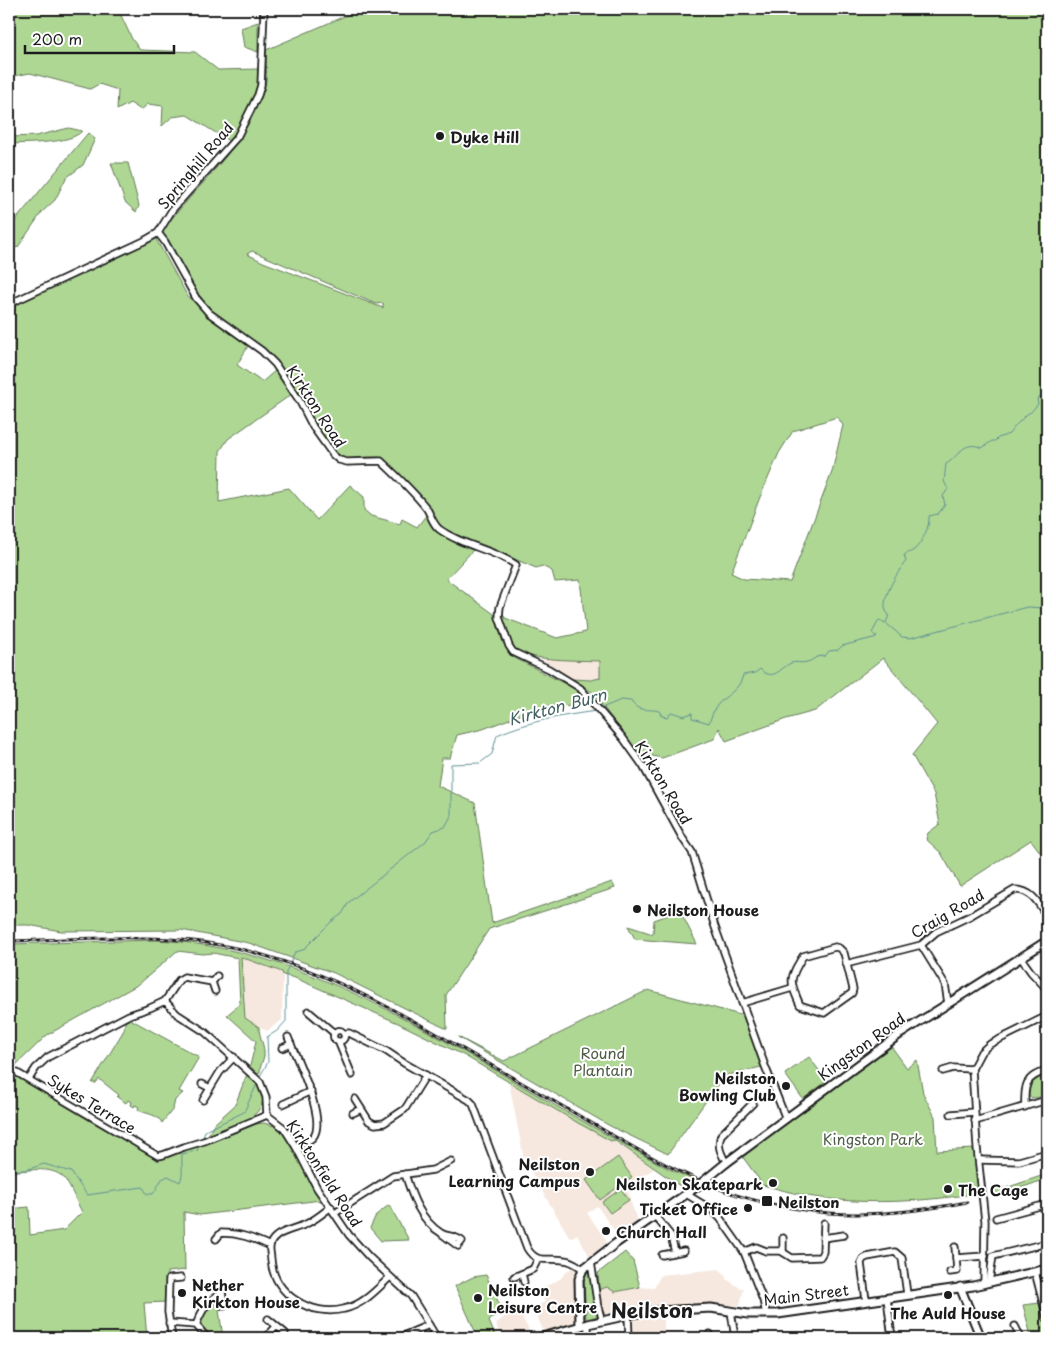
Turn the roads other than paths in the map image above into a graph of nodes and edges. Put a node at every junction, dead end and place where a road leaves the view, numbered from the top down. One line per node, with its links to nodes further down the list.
1 (264, 9): 2 (street, Springhill Road)
2 (158, 233): 3 (street); 15 (street, Kirkton Road)
3 (9, 304)
4 (1047, 917): 6 (street, Craig Road)
5 (1047, 941): 7 (street, Kingston Road)
6 (921, 945): 8 (street, Craig Road); 16 (street)
7 (1021, 958): 12 (street); 16 (street, Kingston Road)
8 (846, 964): 11 (street); 11 (street)
9 (217, 976): 10 (street)
10 (212, 982): 13 (street); 14 (street)
11 (792, 988): 15 (street)
12 (1047, 988)
13 (215, 991)
14 (165, 1001): 27 (street); 36 (street)
15 (742, 1003): 51 (street, Kirkton Road)
16 (948, 1003): 51 (street, Kingston Road)
17 (308, 1011): 18 (street)
18 (315, 1016): 20 (street); 21 (street)
19 (1047, 1016): 31 (street)
20 (310, 1021)
21 (334, 1033): 22 (street); 24 (street)
22 (344, 1034): 24 (street); 35 (street)
23 (288, 1037): 25 (street)
24 (338, 1041): 28 (street)
25 (291, 1044): 26 (street); 39 (street)
26 (282, 1048)
27 (234, 1057): 38 (street); 49 (street)
28 (346, 1062): 29 (street); 34 (street)
29 (340, 1065)
30 (9, 1068): 36 (street, Sykes Terrace)
31 (972, 1069): 32 (street); 47 (street)
32 (943, 1071)
33 (1047, 1071): 45 (street)
34 (352, 1075)
35 (426, 1075): 46 (street); 81 (street)
36 (28, 1079): 49 (street, Sykes Terrace)
37 (202, 1084): 38 (street)
38 (210, 1088): 41 (street)
39 (311, 1091): 44 (street); 53 (street)
40 (355, 1099): 46 (street)
41 (203, 1100)
42 (1047, 1100): 45 (street)
43 (753, 1103): 57 (street)
44 (283, 1104)
45 (1025, 1107): 52 (street)
46 (361, 1109): 48 (street)
47 (974, 1112): 50 (street); 52 (street)
48 (353, 1113)
49 (267, 1115): 53 (street, Kirktonfield Road)
50 (951, 1115)
51 (786, 1119): 57 (street, Kingston Road)
52 (975, 1121): 55 (street)
53 (296, 1147): 61 (street, Kirktonfield Road)
54 (1047, 1153): 55 (street)
55 (979, 1160): 79 (street)
56 (451, 1161): 58 (street)
57 (726, 1164): 59 (street, Kingston Road, bridge)
58 (405, 1174): 61 (street); 66 (street)
59 (686, 1194): 62 (street, Kingston Road); 76 (street)
60 (1047, 1204): 63 (street)
61 (333, 1210): 72 (street); 88 (street, Kirktonfield Road)
62 (655, 1216): 75 (street); 82 (street, Kingston Road)
63 (996, 1218)
64 (824, 1223): 68 (street)
65 (815, 1232): 68 (street)
66 (442, 1234)
67 (844, 1235): 68 (street)
68 (823, 1236): 77 (street)
69 (783, 1238): 77 (street)
70 (216, 1239): 72 (street)
71 (1047, 1244): 92 (street)
72 (270, 1246): 88 (street)
73 (955, 1247): 80 (street)
74 (684, 1251): 75 (street)
75 (675, 1252): 78 (street)
76 (744, 1252): 77 (street); 103 (street)
77 (783, 1252)
78 (662, 1255)
79 (985, 1256): 80 (street); 92 (street)
80 (956, 1258): 85 (street)
81 (538, 1259): 83 (street); 87 (street)
82 (591, 1262): 83 (street, Kingston Road); 99 (street)
83 (583, 1269): 110 (street)
84 (1047, 1269): 86 (street, Main Street)
85 (950, 1272)
86 (1035, 1272): 92 (street, Main Street); 104 (street)
87 (522, 1274): 89 (street); 91 (street)
88 (390, 1277): 109 (street, Kirktonfield Road)
89 (514, 1277)
90 (181, 1278): 107 (street)
91 (524, 1282)
92 (987, 1283): 94 (street, Main Street)
93 (221, 1285): 95 (street)
94 (960, 1287): 96 (street, Main Street); 124 (street)
95 (222, 1293): 100 (street); 108 (street)
96 (907, 1294): 97 (street, Main Street); 98 (street)
97 (887, 1298): 98 (street, Main Street); 123 (street)
98 (866, 1300): 103 (street, Main Street)
99 (597, 1302): 106 (street)
100 (224, 1306)
101 (731, 1311): 102 (street, Main Street); 103 (street, Main Street); 122 (street)
102 (628, 1314): 106 (street, Main Street); 121 (street)
103 (766, 1314)
104 (1047, 1318)
105 (268, 1319): 112 (street)
106 (602, 1320): 110 (street, Main Street)
107 (169, 1323): 108 (street); 114 (street)
108 (196, 1325): 115 (street)
109 (429, 1325): 117 (street); 118 (street, Kirktonfield Road)
110 (584, 1325): 119 (street, Main Street); 120 (street)
111 (1015, 1326): 125 (street)
112 (276, 1327): 113 (street); 116 (street)
113 (285, 1332)
114 (172, 1338)
115 (206, 1338)
116 (265, 1338)
117 (398, 1338)
118 (437, 1338)
119 (539, 1338)
120 (588, 1338)
121 (629, 1338)
122 (735, 1338)
123 (892, 1338)
124 (981, 1338)
125 (1021, 1338)

